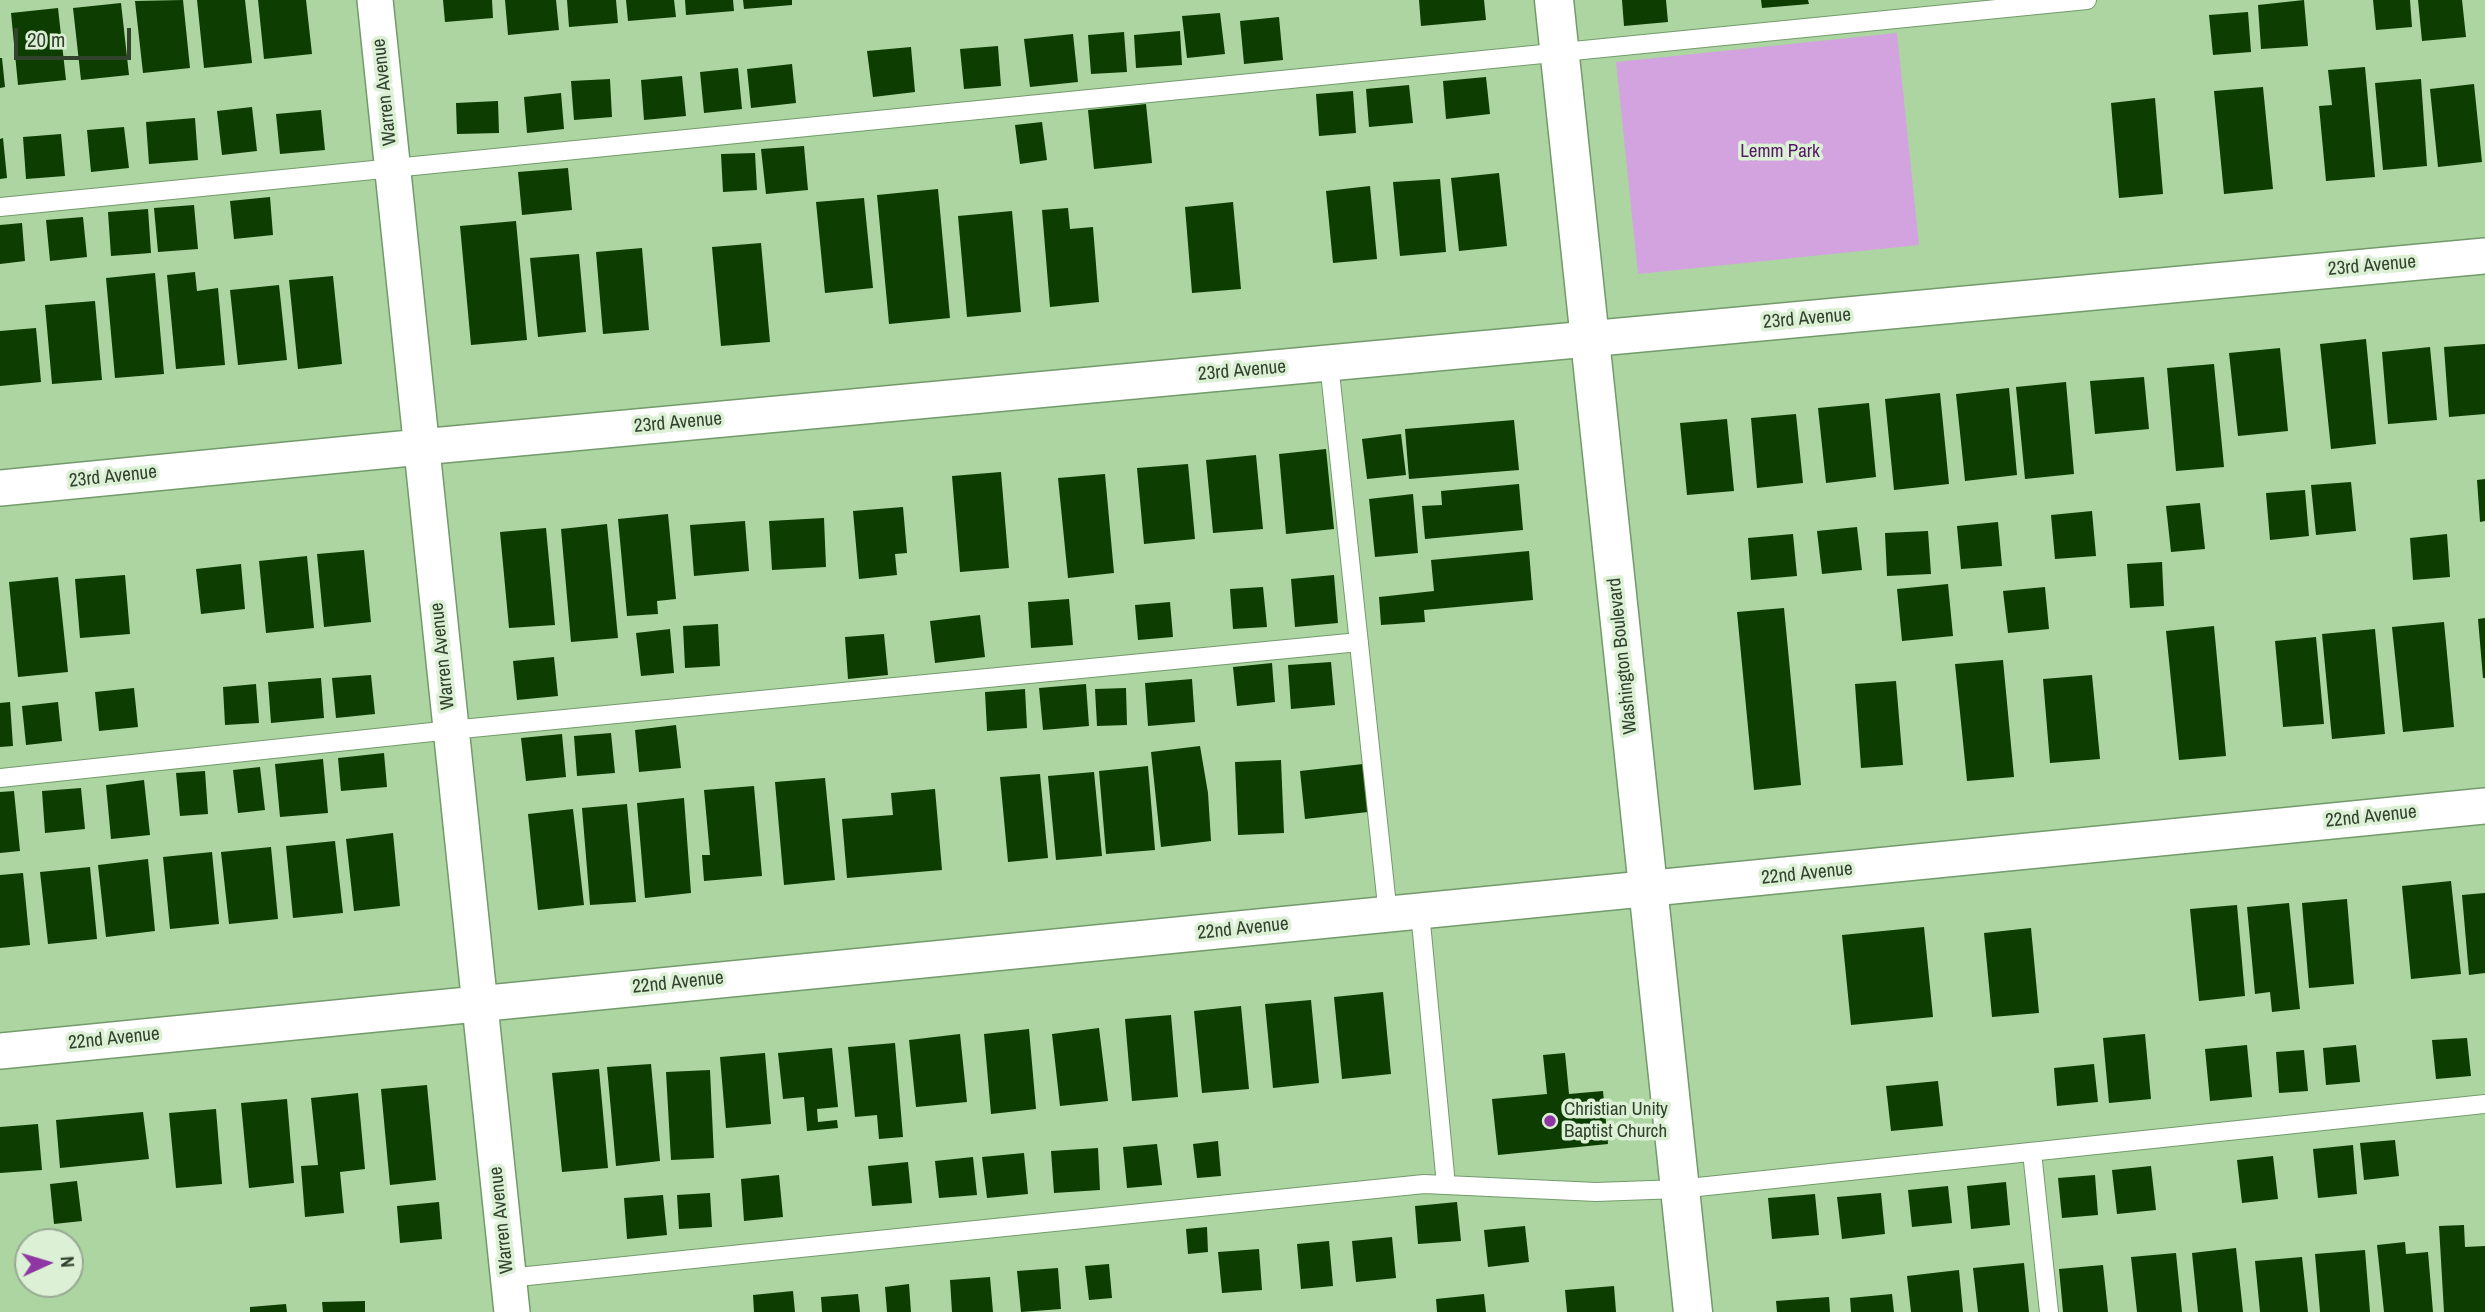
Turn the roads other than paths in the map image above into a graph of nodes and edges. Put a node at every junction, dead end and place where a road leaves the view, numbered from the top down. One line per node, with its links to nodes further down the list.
1 (375, 0): 5 (street, Warren Avenue)
2 (1554, 0): 4 (street, Washington Boulevard)
3 (2087, 0): 4 (lane)
4 (1560, 54): 5 (lane); 8 (street, Washington Boulevard)
5 (393, 169): 6 (lane); 10 (street, Warren Avenue)
6 (0, 207)
7 (2485, 256): 8 (street, 23rd Avenue)
8 (1591, 340): 9 (street, 23rd Avenue); 16 (street, Washington Boulevard)
9 (1329, 363): 10 (street, 23rd Avenue); 12 (lane)
10 (421, 447): 11 (street, 23rd Avenue); 13 (street, Warren Avenue)
11 (0, 488)
12 (1359, 642): 13 (lane); 17 (lane)
13 (451, 730): 14 (lane); 18 (street, Warren Avenue)
14 (0, 778)
15 (2485, 806): 16 (street, 22nd Avenue)
16 (1647, 890): 17 (street, 22nd Avenue); 23 (street, Washington Boulevard)
17 (1404, 913): 18 (street, 22nd Avenue); 22 (lane)
18 (479, 1002): 19 (street, 22nd Avenue); 24 (street, Warren Avenue)
19 (0, 1051)
20 (2485, 1104): 21 (lane)
21 (2032, 1152): 23 (lane); 27 (lane)
22 (1447, 1185): 23 (lane); 24 (lane)
23 (1679, 1189): 26 (street, Washington Boulevard)
24 (508, 1278): 25 (street, Warren Avenue)
25 (512, 1312)
26 (1693, 1312)
27 (2049, 1312)

